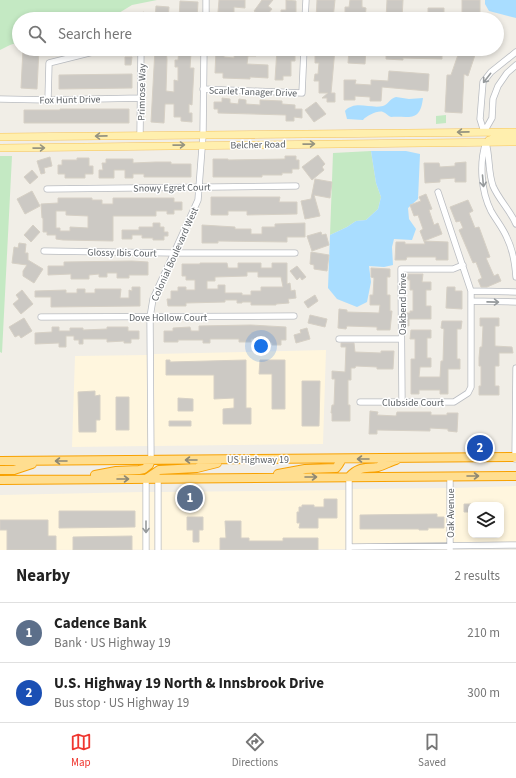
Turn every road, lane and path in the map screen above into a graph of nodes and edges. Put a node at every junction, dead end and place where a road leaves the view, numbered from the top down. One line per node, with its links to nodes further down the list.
1 (206, 0): 3 (street)
2 (306, 0): 4 (street)
3 (206, 12)
4 (305, 12)
5 (516, 52): 15 (street, one-way to 15)
6 (77, 56): 14 (street)
7 (141, 56): 12 (street, Primrose Way)
8 (204, 56): 11 (street, Colonial Boulevard West)
9 (304, 56): 11 (street, Scarlet Tanager Drive)
10 (516, 65): 15 (street)
11 (203, 89): 18 (street, Colonial Boulevard West)
12 (141, 98): 14 (street, Fox Hunt Drive); 17 (street, Primrose Way)
13 (0, 99): 14 (street, Fox Hunt Drive)
14 (48, 100)
15 (484, 132): 16 (main road, Belcher Road); 18 (main road, Belcher Road, one-way to 18); 23 (main road)
16 (516, 132)
17 (140, 135): 18 (main road, Belcher Road); 20 (main road, Belcher Road, one-way to 20)
18 (203, 135): 24 (street, Colonial Boulevard West)
19 (516, 136): 21 (main road)
20 (2, 137): 25 (main road)
21 (486, 142): 22 (main road, Belcher Road); 23 (main road, Belcher Road); 30 (street); 35 (street, one-way to 35)
22 (516, 142)
23 (443, 143): 24 (main road, Belcher Road, one-way to 23)
24 (202, 145): 25 (main road, Belcher Road, one-way to 24); 26 (street, Colonial Boulevard West)
25 (2, 148)
26 (200, 186): 27 (street, Snowy Egret Court); 28 (street, Snowy Egret Court); 32 (street, Colonial Boulevard West)
27 (296, 186)
28 (47, 189)
29 (438, 192): 34 (street, Clubside Court)
30 (516, 224)
31 (44, 251): 32 (street, Glossy Ibis Court)
32 (174, 253): 33 (street, Glossy Ibis Court); 42 (street, Colonial Boulevard West)
33 (295, 253)
34 (463, 265): 36 (street, Clubside Court); 44 (street, Oakbend Drive)
35 (516, 276)
36 (471, 291): 37 (street); 38 (street, Clubside Court)
37 (516, 292)
38 (471, 301): 39 (street, one-way to 39); 47 (street, Clubside Court)
39 (516, 302)
40 (294, 316): 42 (street, Dove Hollow Court)
41 (41, 317): 42 (street, Dove Hollow Court)
42 (150, 317): 51 (street, Colonial Boulevard West)
43 (338, 338): 44 (street)
44 (402, 340): 47 (street, Oakbend Drive)
45 (516, 368): 49 (street)
46 (360, 402): 47 (street, Clubside Court)
47 (402, 402)
48 (402, 458): 49 (highway, US Highway 19); 50 (highway, US Highway 19, one-way to 50); 58 (highway)
49 (516, 458)
50 (342, 459): 52 (highway, US Highway 19); 61 (highway)
51 (151, 460): 52 (highway, US Highway 19, one-way to 51); 54 (highway, US Highway 19, one-way to 54); 62 (highway)
52 (233, 460): 59 (highway)
53 (0, 461): 54 (highway, US Highway 19)
54 (41, 461): 55 (highway)
55 (0, 470)
56 (450, 476): 57 (highway, US Highway 19, one-way to 57); 58 (highway, US Highway 19); 66 (street, Oak Avenue)
57 (516, 476)
58 (349, 477): 61 (highway, US Highway 19, one-way to 58); 67 (street)
59 (146, 478): 60 (highway, US Highway 19); 62 (highway, US Highway 19, one-way to 59); 68 (street, one-way to 68)
60 (158, 478): 61 (highway, US Highway 19); 69 (street)
61 (258, 478)
62 (69, 479): 63 (highway, US Highway 19)
63 (0, 480)
64 (516, 545): 66 (street)
65 (400, 548): 66 (street); 67 (street)
66 (450, 548)
67 (349, 549)
68 (146, 550)
69 (158, 550)

